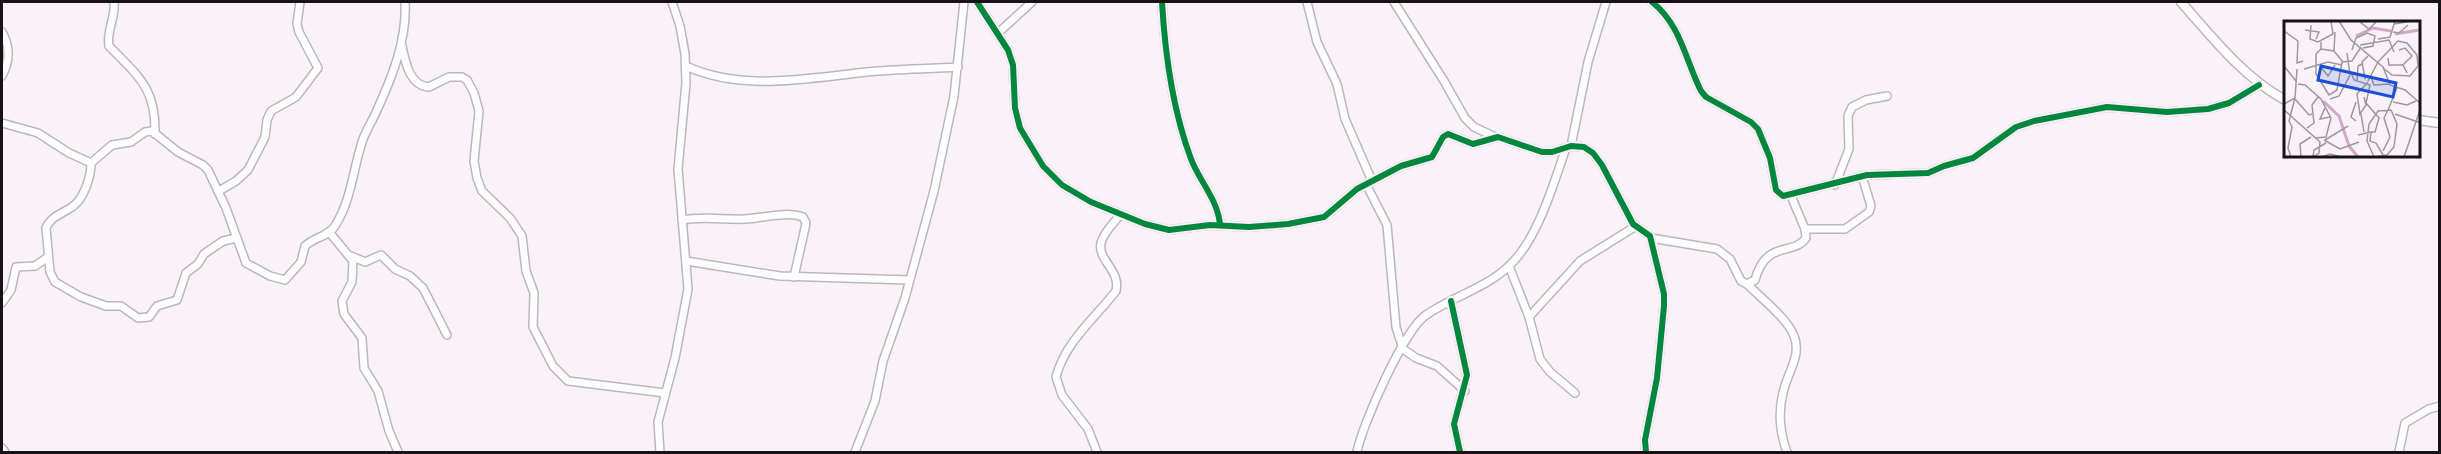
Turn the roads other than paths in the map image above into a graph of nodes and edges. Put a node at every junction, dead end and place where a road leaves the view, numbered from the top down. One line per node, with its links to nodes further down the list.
1 (114, 2): 26 (street)
2 (300, 2): 33 (street)
3 (405, 2): 16 (street)
4 (672, 2): 17 (street)
5 (964, 2): 18 (street)
6 (977, 2): 15 (street)
7 (1032, 2): 15 (street)
8 (1162, 2): 37 (street)
9 (1307, 2): 31 (street)
10 (1394, 2): 27 (street)
11 (1606, 2): 28 (street)
12 (1652, 2): 34 (street)
13 (2181, 2): 20 (street)
14 (2, 32): 19 (street)
15 (998, 33): 35 (street)
16 (402, 44): 40 (street); 56 (street)
17 (686, 66): 18 (street); 36 (street)
18 (958, 67): 48 (street)
19 (2, 76)
20 (2259, 85): 22 (street); 30 (street)
21 (1887, 96): 32 (street)
22 (2284, 99)
23 (2420, 120): 25 (street)
24 (2, 123): 29 (street)
25 (2439, 123)
26 (155, 134): 29 (street); 33 (street)
27 (1495, 137): 28 (street); 31 (street)
28 (1569, 147): 38 (street); 46 (street)
29 (91, 163): 44 (street)
30 (1862, 176): 32 (street); 39 (street)
31 (1369, 182): 37 (street); 54 (street)
32 (1835, 185): 34 (street)
33 (219, 191): 41 (street)
34 (1791, 196): 39 (street)
35 (1120, 215): 37 (street); 64 (street)
36 (682, 220): 45 (street); 47 (street)
37 (1220, 225)
38 (1636, 226): 42 (street); 52 (street)
39 (1805, 229): 49 (street)
40 (330, 233): 41 (street); 43 (street)
41 (237, 238): 44 (street)
42 (1651, 238): 49 (street); 67 (street)
43 (351, 256): 53 (street); 61 (street)
44 (48, 257): 51 (street)
45 (686, 261): 47 (street); 56 (street)
46 (1509, 267): 50 (street); 52 (street)
47 (794, 277): 48 (street)
48 (909, 280): 63 (street)
49 (1747, 284): 68 (street)
50 (1451, 301): 54 (street); 55 (street)
51 (2, 303)
52 (1529, 317): 57 (street)
53 (447, 335)
54 (1403, 349): 55 (street); 65 (street)
55 (1465, 391): 66 (street)
56 (665, 393): 62 (street)
57 (1575, 393)
58 (2439, 406): 69 (street)
59 (2, 448): 60 (street)
60 (5, 453)
61 (398, 453)
62 (660, 453)
63 (855, 453)
64 (1097, 453)
65 (1358, 453)
66 (1460, 453)
67 (1646, 453)
68 (1787, 453)
69 (2399, 453)

